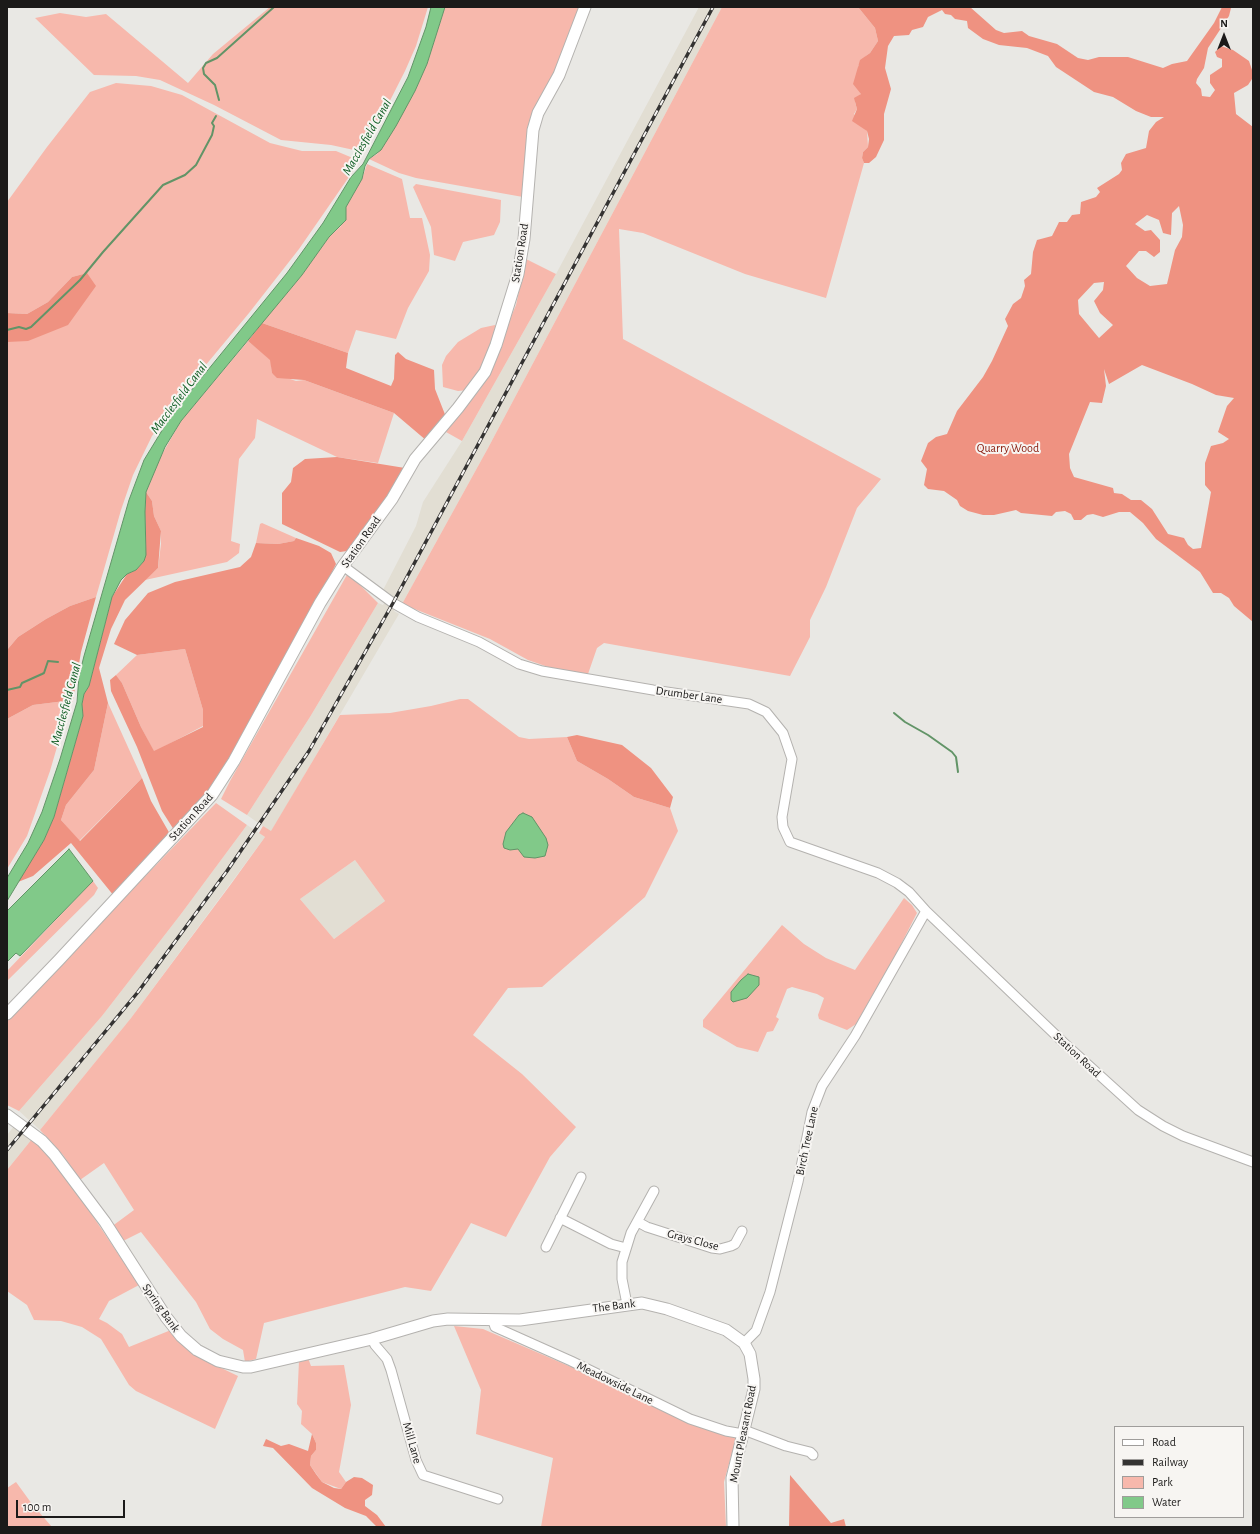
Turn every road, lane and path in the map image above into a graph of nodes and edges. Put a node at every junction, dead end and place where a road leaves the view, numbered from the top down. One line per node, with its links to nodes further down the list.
1 (585, 7): 2 (street, Station Road)
2 (343, 566): 3 (street, Drumber Lane); 4 (street, Station Road)
3 (926, 911): 6 (street, Station Road); 18 (street, Birch Tree Lane)
4 (7, 1014)
5 (7, 1115): 17 (street, Spring Bank)
6 (1253, 1162)
7 (581, 1177): 9 (street)
8 (654, 1191): 10 (street)
9 (560, 1218): 12 (street); 13 (street)
10 (638, 1222): 11 (street, Grays Close); 13 (street)
11 (742, 1231)
12 (546, 1246)
13 (626, 1248): 14 (street)
14 (627, 1304): 16 (street, The Bank); 18 (street, The Bank)
15 (476, 1320): 16 (street, The Bank); 17 (street, Spring Bank)
16 (493, 1321): 19 (street, Meadowside Lane)
17 (372, 1339): 21 (street, Mill Lane)
18 (744, 1343): 19 (street, Mount Pleasant Road)
19 (744, 1432): 20 (street, Meadowside Lane); 22 (street, Mount Pleasant Road)
20 (813, 1455)
21 (498, 1498)
22 (733, 1527)

